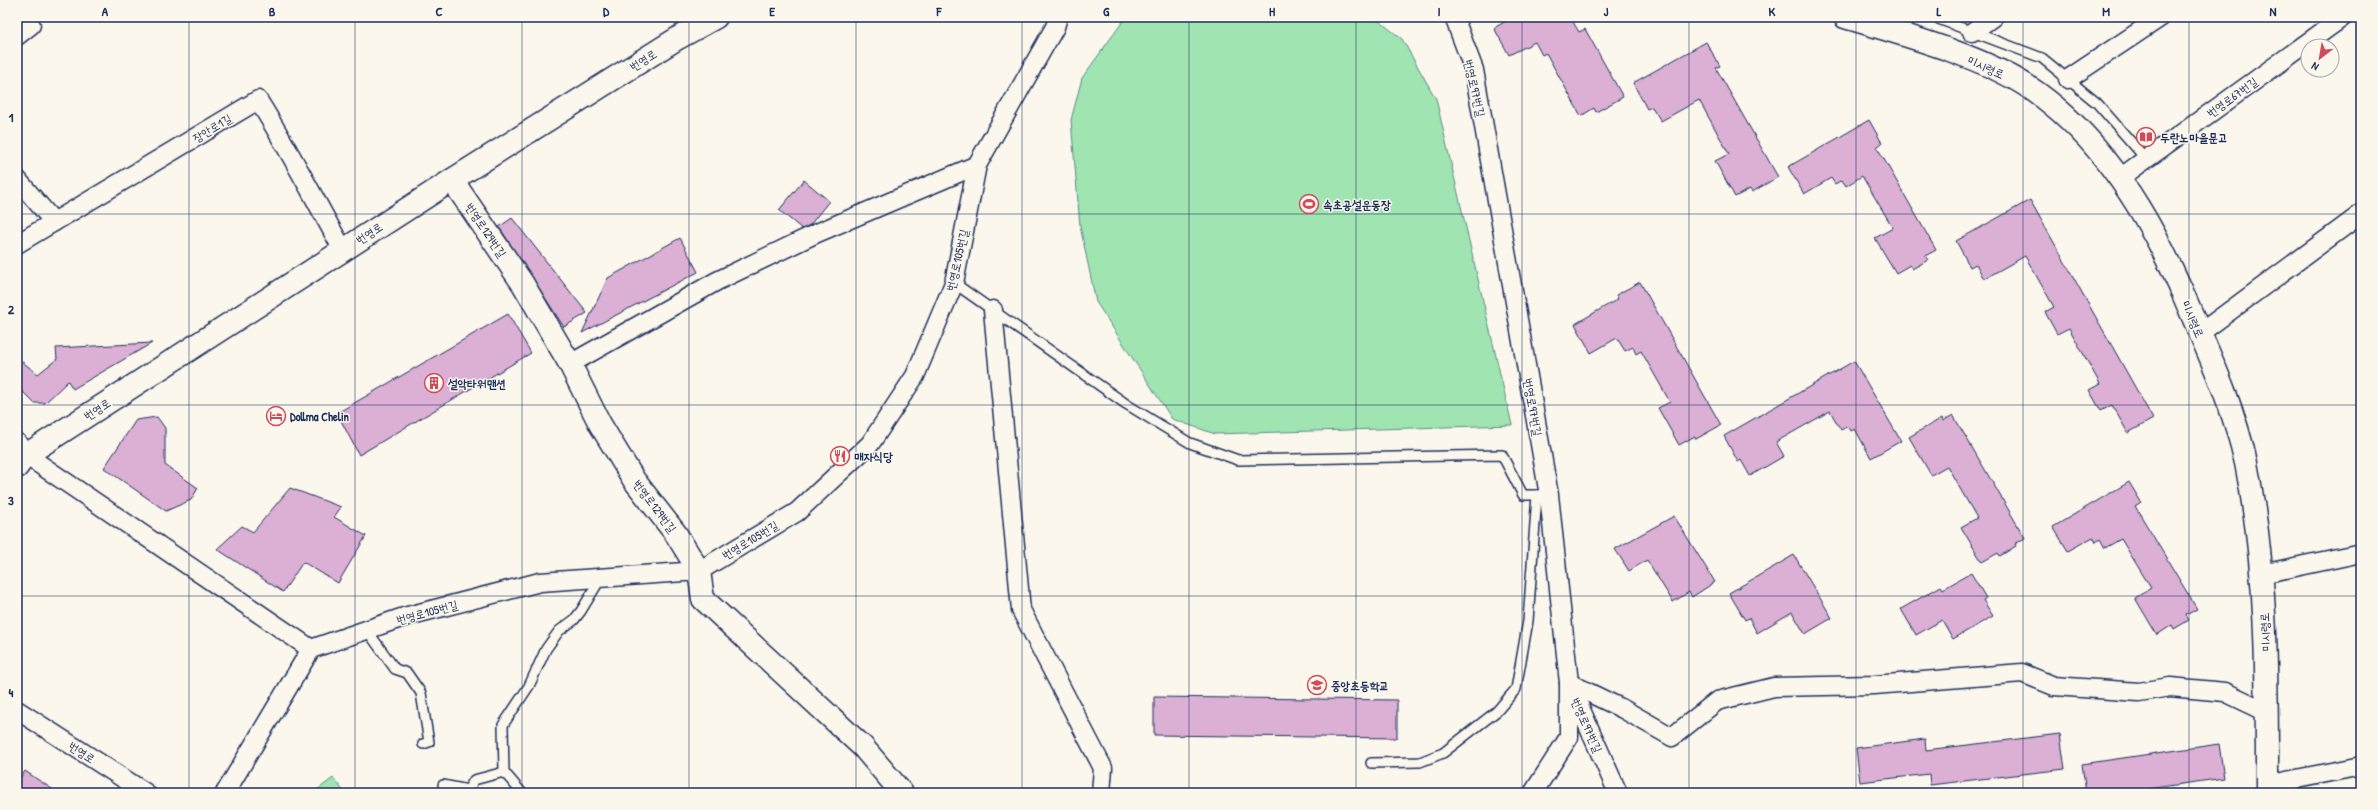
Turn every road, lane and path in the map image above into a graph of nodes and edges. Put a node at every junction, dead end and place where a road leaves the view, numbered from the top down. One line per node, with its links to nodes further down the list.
1 (716, 17): 17 (main road, 번영로)
2 (1058, 17): 14 (street, 번영로105번길)
3 (1454, 17): 27 (street, 번영로97번길)
4 (1845, 17): 15 (main road, 미시령로)
5 (1933, 17): 10 (lane)
6 (1993, 17): 10 (street)
7 (2161, 17): 12 (street)
8 (2343, 17): 13 (street, 번영로67번길)
9 (31, 25): 11 (street)
10 (1972, 32): 12 (lane)
11 (17, 36)
12 (2068, 79): 13 (lane)
13 (2146, 159): 15 (street, 번영로67번길)
14 (977, 165): 22 (street, 번영로105번길); 25 (street)
15 (2120, 178): 24 (main road, 미시령로)
16 (17, 179): 19 (street)
17 (452, 180): 21 (main road, 번영로); 25 (main road, 번영로129번길)
18 (2361, 214): 24 (street)
19 (54, 222): 20 (street, 장안로1길); 21 (street, 장안로1길)
20 (17, 244)
21 (343, 250): 26 (main road, 번영로)
22 (954, 282): 23 (lane); 29 (street, 번영로105번길)
23 (993, 310): 27 (lane); 47 (street)
24 (2200, 334): 30 (main road, 미시령로)
25 (570, 364): 29 (main road, 번영로129번길)
26 (20, 456): 33 (street, 번영로)
27 (1543, 495): 34 (street, 번영로97번길); 38 (lane)
28 (2361, 552): 30 (street)
29 (699, 571): 31 (street, 번영로105번길); 46 (main road, 번영로129번길)
30 (2262, 574): 36 (main road, 미시령로)
31 (600, 578): 32 (street, 번영로105번길); 40 (lane)
32 (404, 617): 33 (street, 번영로105번길); 37 (lane)
33 (311, 649): 44 (street)
34 (1569, 683): 36 (street); 48 (street); 49 (street, 번영로97번길)
35 (17, 710): 43 (street, 번영로)
36 (2267, 712): 42 (main road, 미시령로)
37 (423, 744)
38 (1371, 763)
39 (2361, 766): 42 (street)
40 (504, 772): 41 (lane); 45 (lane)
41 (443, 785)
42 (2266, 789)
43 (146, 793)
44 (225, 793)
45 (522, 793)
46 (902, 793)
47 (1101, 793)
48 (1533, 793)
49 (1618, 793)

